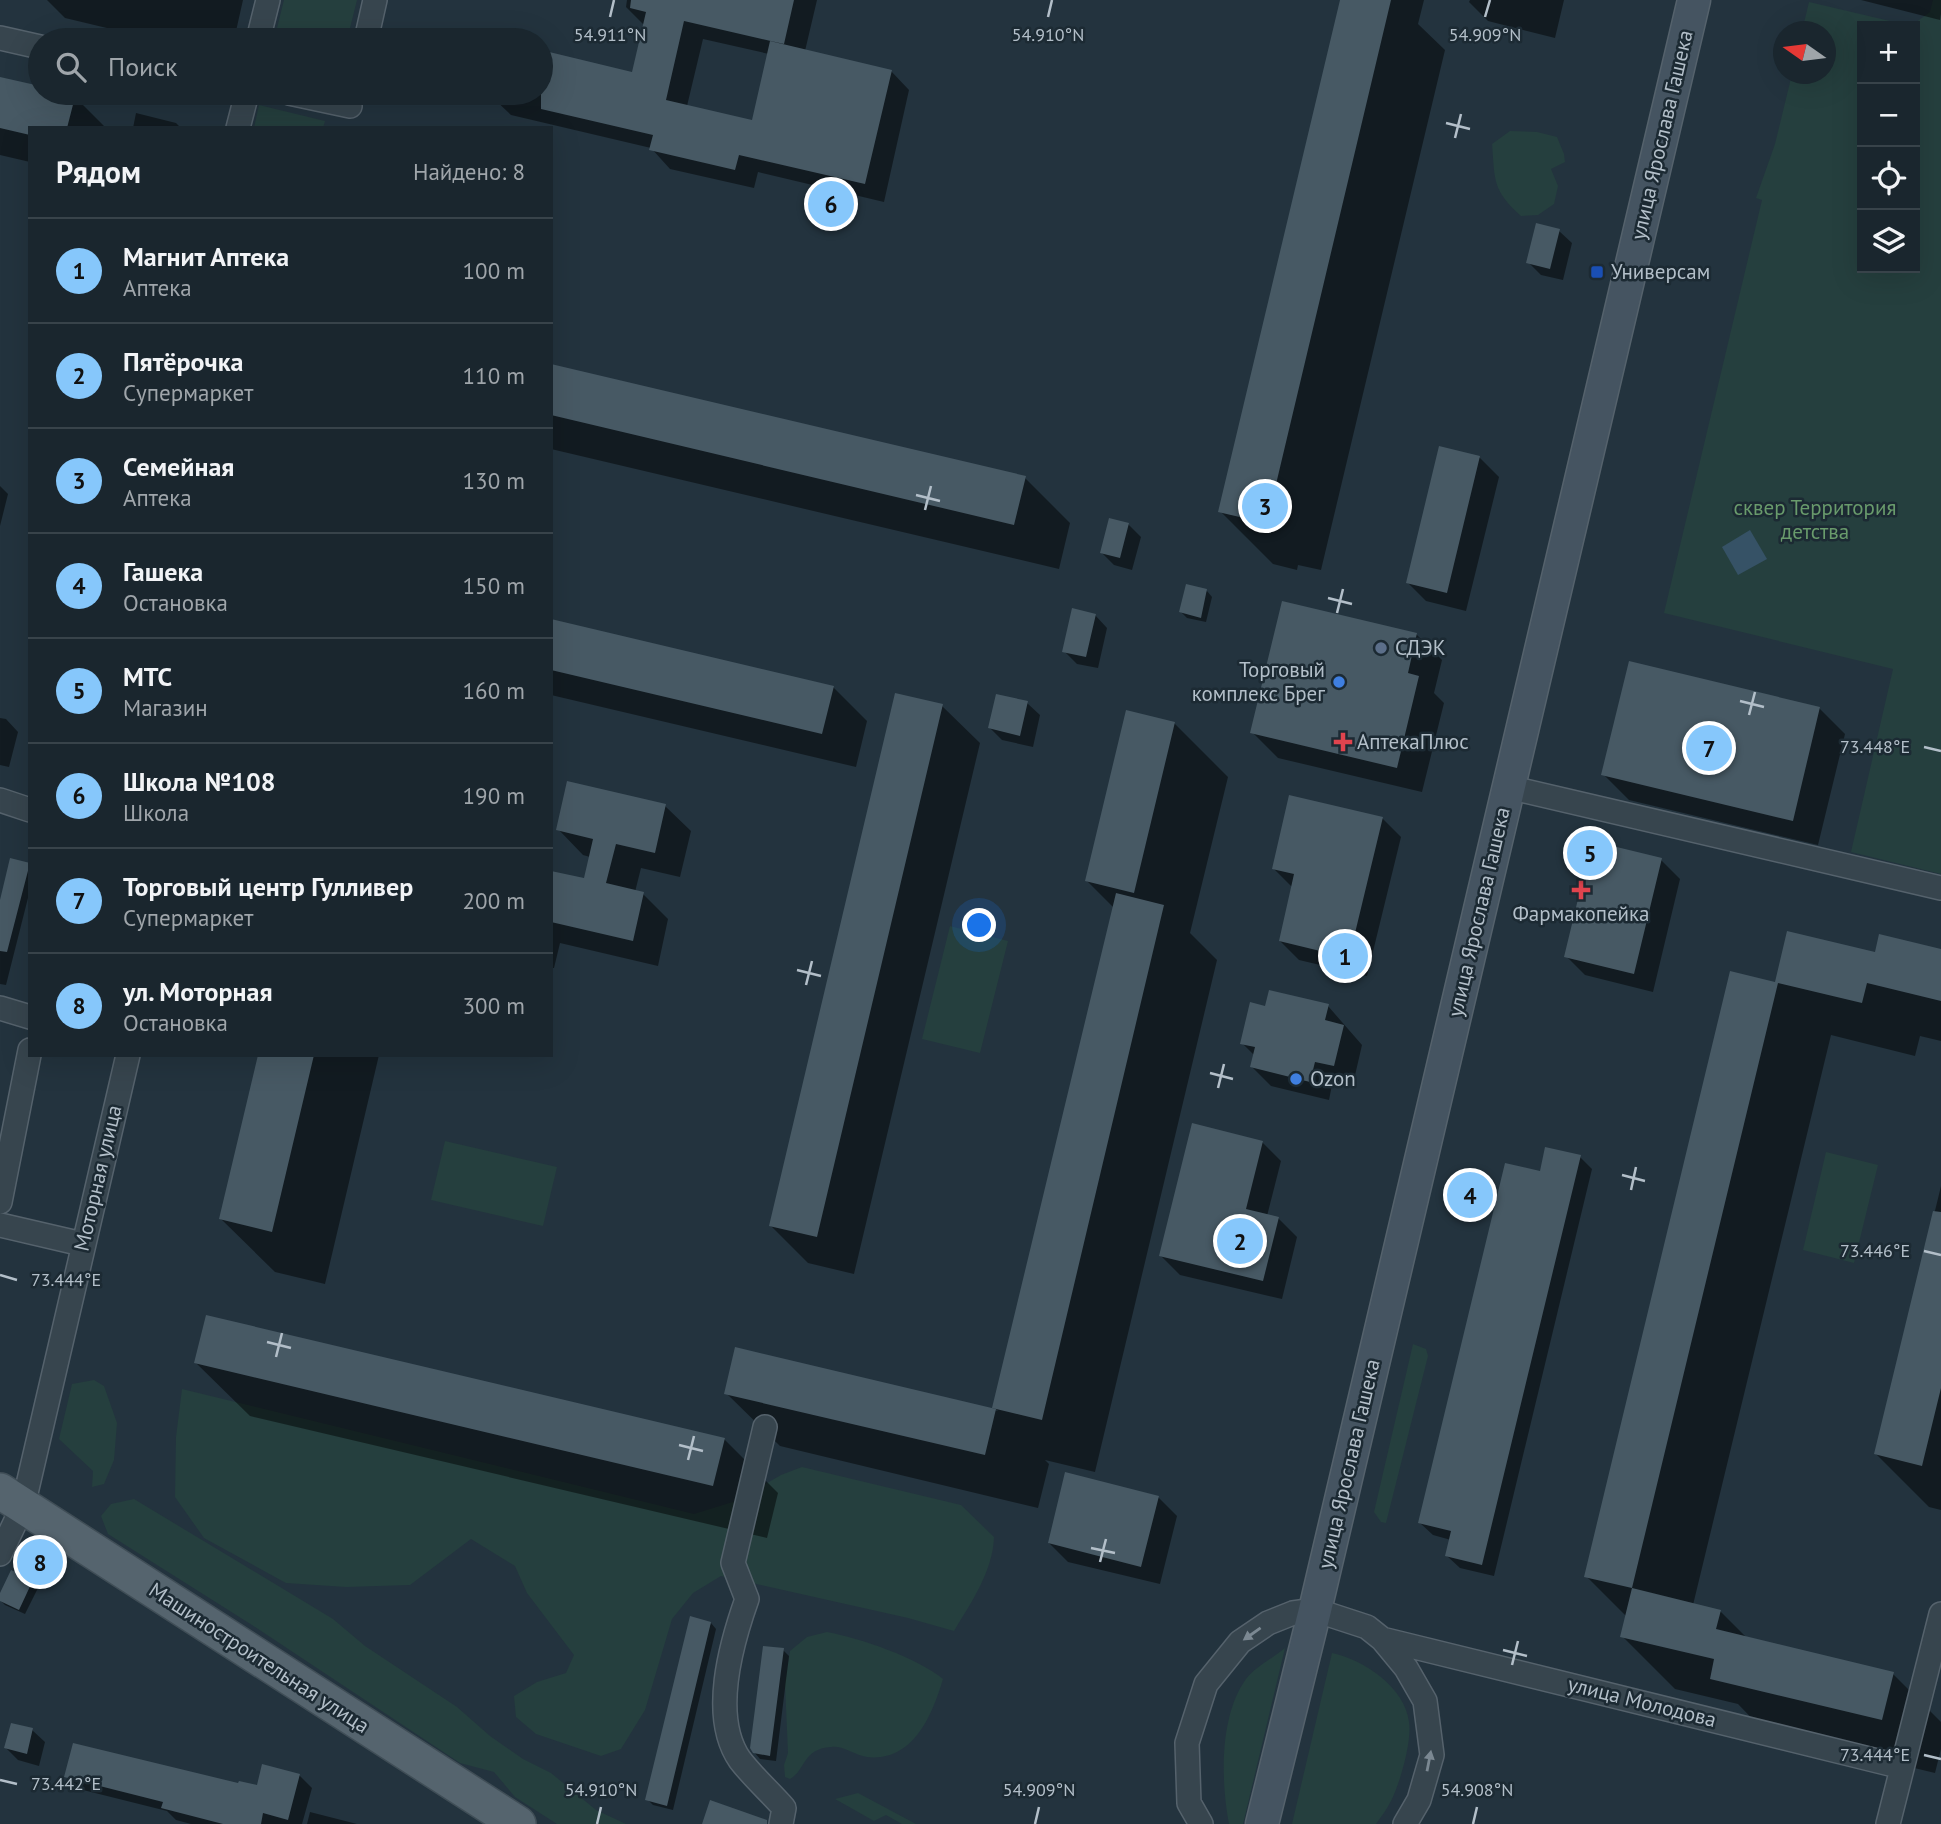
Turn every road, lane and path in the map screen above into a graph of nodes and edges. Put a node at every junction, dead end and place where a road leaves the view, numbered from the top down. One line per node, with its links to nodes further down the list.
1 (268, 0): 4 (street)
2 (375, 0): 5 (street)
3 (1694, 0): 10 (main road, улица Ярослава Гашека)
4 (261, 28)
5 (369, 28)
6 (0, 38): 7 (street)
7 (28, 44)
8 (239, 105): 9 (street)
9 (238, 126)
10 (1508, 787): 13 (street); 24 (main road, улица Ярослава Гашека)
11 (0, 800): 12 (street)
12 (28, 809)
13 (1941, 888)
14 (0, 1008): 15 (street)
15 (28, 1016)
16 (29, 1057): 18 (street)
17 (128, 1057): 20 (street, Моторная улица)
18 (0, 1202)
19 (0, 1224): 20 (street)
20 (82, 1244): 22 (street, Моторная улица)
21 (765, 1427): 29 (street)
22 (11, 1499): 23 (street, Моторная улица); 28 (main road, Машиностроительная улица)
23 (0, 1554)
24 (1315, 1609): 26 (street); 30 (street, one-way to 30); 31 (main road, улица Ярослава Гашека)
25 (1941, 1614): 27 (street)
26 (1382, 1639): 27 (street, улица Молодова); 32 (street, one-way to 26)
27 (1902, 1767): 33 (street)
28 (518, 1824)
29 (781, 1824)
30 (1201, 1824)
31 (1262, 1824)
32 (1405, 1824)
33 (1888, 1824)

